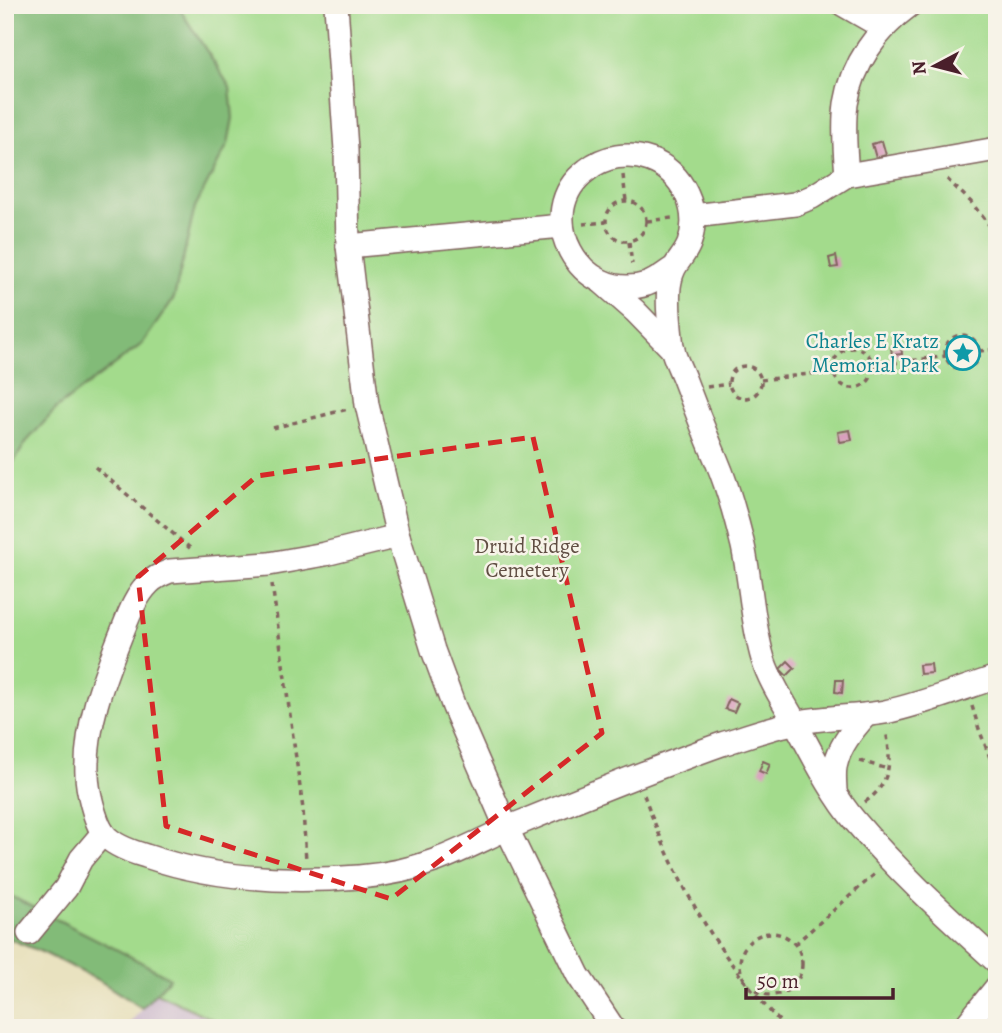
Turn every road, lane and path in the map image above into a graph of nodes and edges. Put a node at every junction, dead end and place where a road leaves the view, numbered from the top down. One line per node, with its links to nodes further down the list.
1 (336, 5): 12 (lane)
2 (845, 5): 4 (lane)
3 (910, 5): 4 (lane)
4 (884, 28): 7 (lane)
5 (997, 149): 6 (lane)
6 (938, 160): 7 (lane); 10 (path)
7 (847, 175): 8 (lane)
8 (693, 216): 9 (lane); 13 (lane)
9 (562, 226): 12 (lane); 14 (lane)
10 (997, 234)
11 (629, 242): 11 (path)
12 (348, 246): 22 (lane)
13 (673, 269): 14 (lane); 16 (lane)
14 (601, 281): 16 (lane)
15 (997, 349): 17 (path)
16 (673, 350): 31 (lane)
17 (979, 352): 18 (path); 18 (path)
18 (946, 356): 19 (path)
19 (873, 366): 20 (path); 20 (path)
20 (833, 371): 21 (path)
21 (761, 380): 21 (path)
22 (367, 404): 23 (path); 25 (lane)
23 (273, 428)
24 (95, 467): 27 (path)
25 (398, 536): 26 (lane); 38 (lane)
26 (269, 564): 27 (lane); 41 (path)
27 (214, 569): 39 (lane)
28 (997, 677): 29 (lane)
29 (967, 687): 30 (lane); 35 (path)
30 (873, 714): 31 (lane); 32 (lane); 33 (path)
31 (795, 722): 34 (lane); 36 (lane)
32 (839, 754): 33 (path); 36 (lane)
33 (888, 769): 37 (path)
34 (637, 774): 38 (lane); 45 (path)
35 (997, 776)
36 (835, 792): 37 (lane)
37 (848, 812): 40 (lane)
38 (507, 829): 41 (lane); 47 (lane)
39 (103, 833): 41 (lane); 42 (lane)
40 (891, 860): 43 (path); 44 (lane)
41 (306, 879)
42 (29, 933)
43 (795, 944): 45 (path); 45 (path)
44 (997, 962)
45 (746, 984): 48 (path)
46 (997, 987): 49 (lane)
47 (613, 1028)
48 (786, 1028)
49 (964, 1028)

